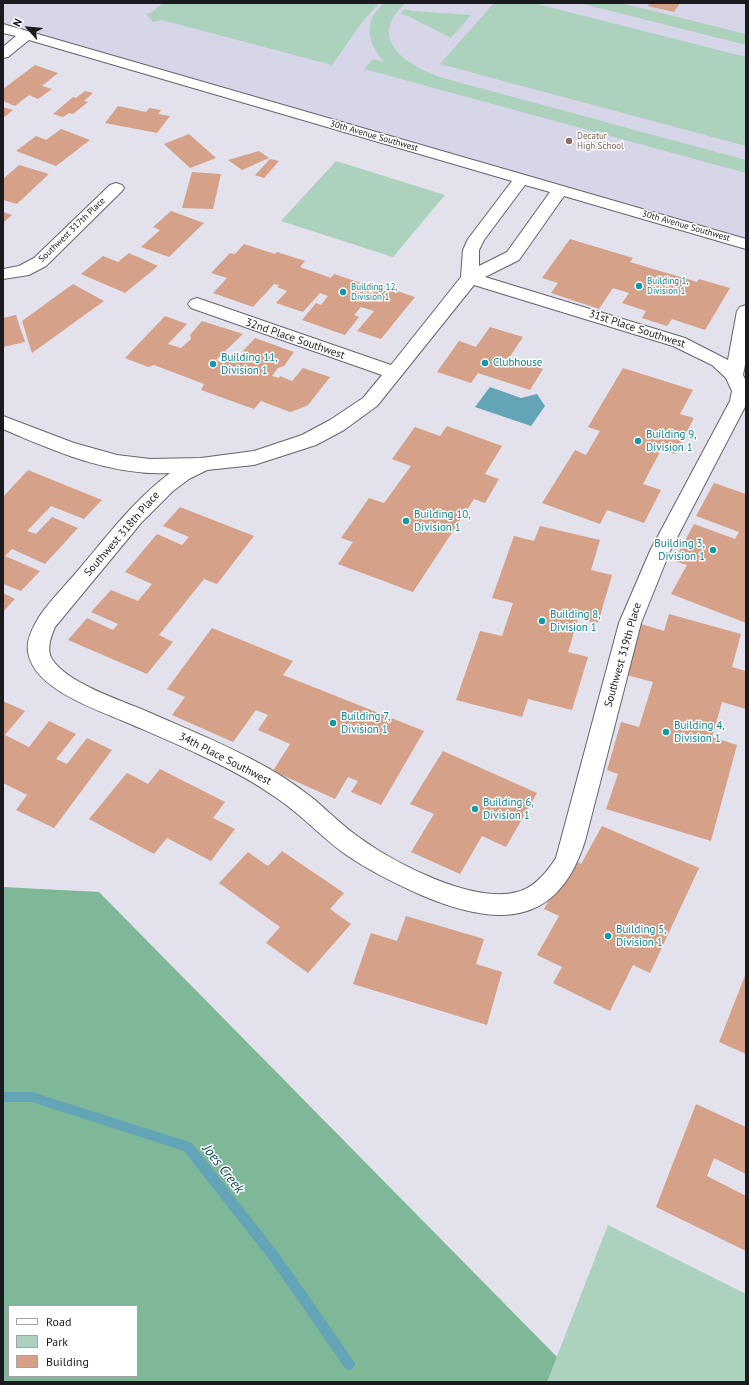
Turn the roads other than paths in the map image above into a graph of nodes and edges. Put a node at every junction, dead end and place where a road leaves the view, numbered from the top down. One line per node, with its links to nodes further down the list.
1 (3, 28): 2 (street, 30th Avenue Southwest)
2 (26, 35): 3 (street); 4 (street, 30th Avenue Southwest)
3 (3, 54)
4 (521, 179): 6 (street, 30th Avenue Southwest); 9 (street)
5 (116, 188): 8 (street, Southwest 317th Place)
6 (560, 190): 7 (street, 30th Avenue Southwest); 9 (street)
7 (746, 244)
8 (3, 274)
9 (470, 278): 12 (street, Southwest 318th Place); 13 (street, 31st Place Southwest)
10 (197, 304): 12 (street, 32nd Place Southwest)
11 (746, 311): 13 (street)
12 (394, 373): 15 (street, Southwest 318th Place)
13 (734, 375): 17 (street, Southwest 319th Place)
14 (3, 422): 15 (street)
15 (204, 464): 16 (street, Southwest 318th Place)
16 (41, 662): 17 (street, 34th Place Southwest)
17 (490, 906)

